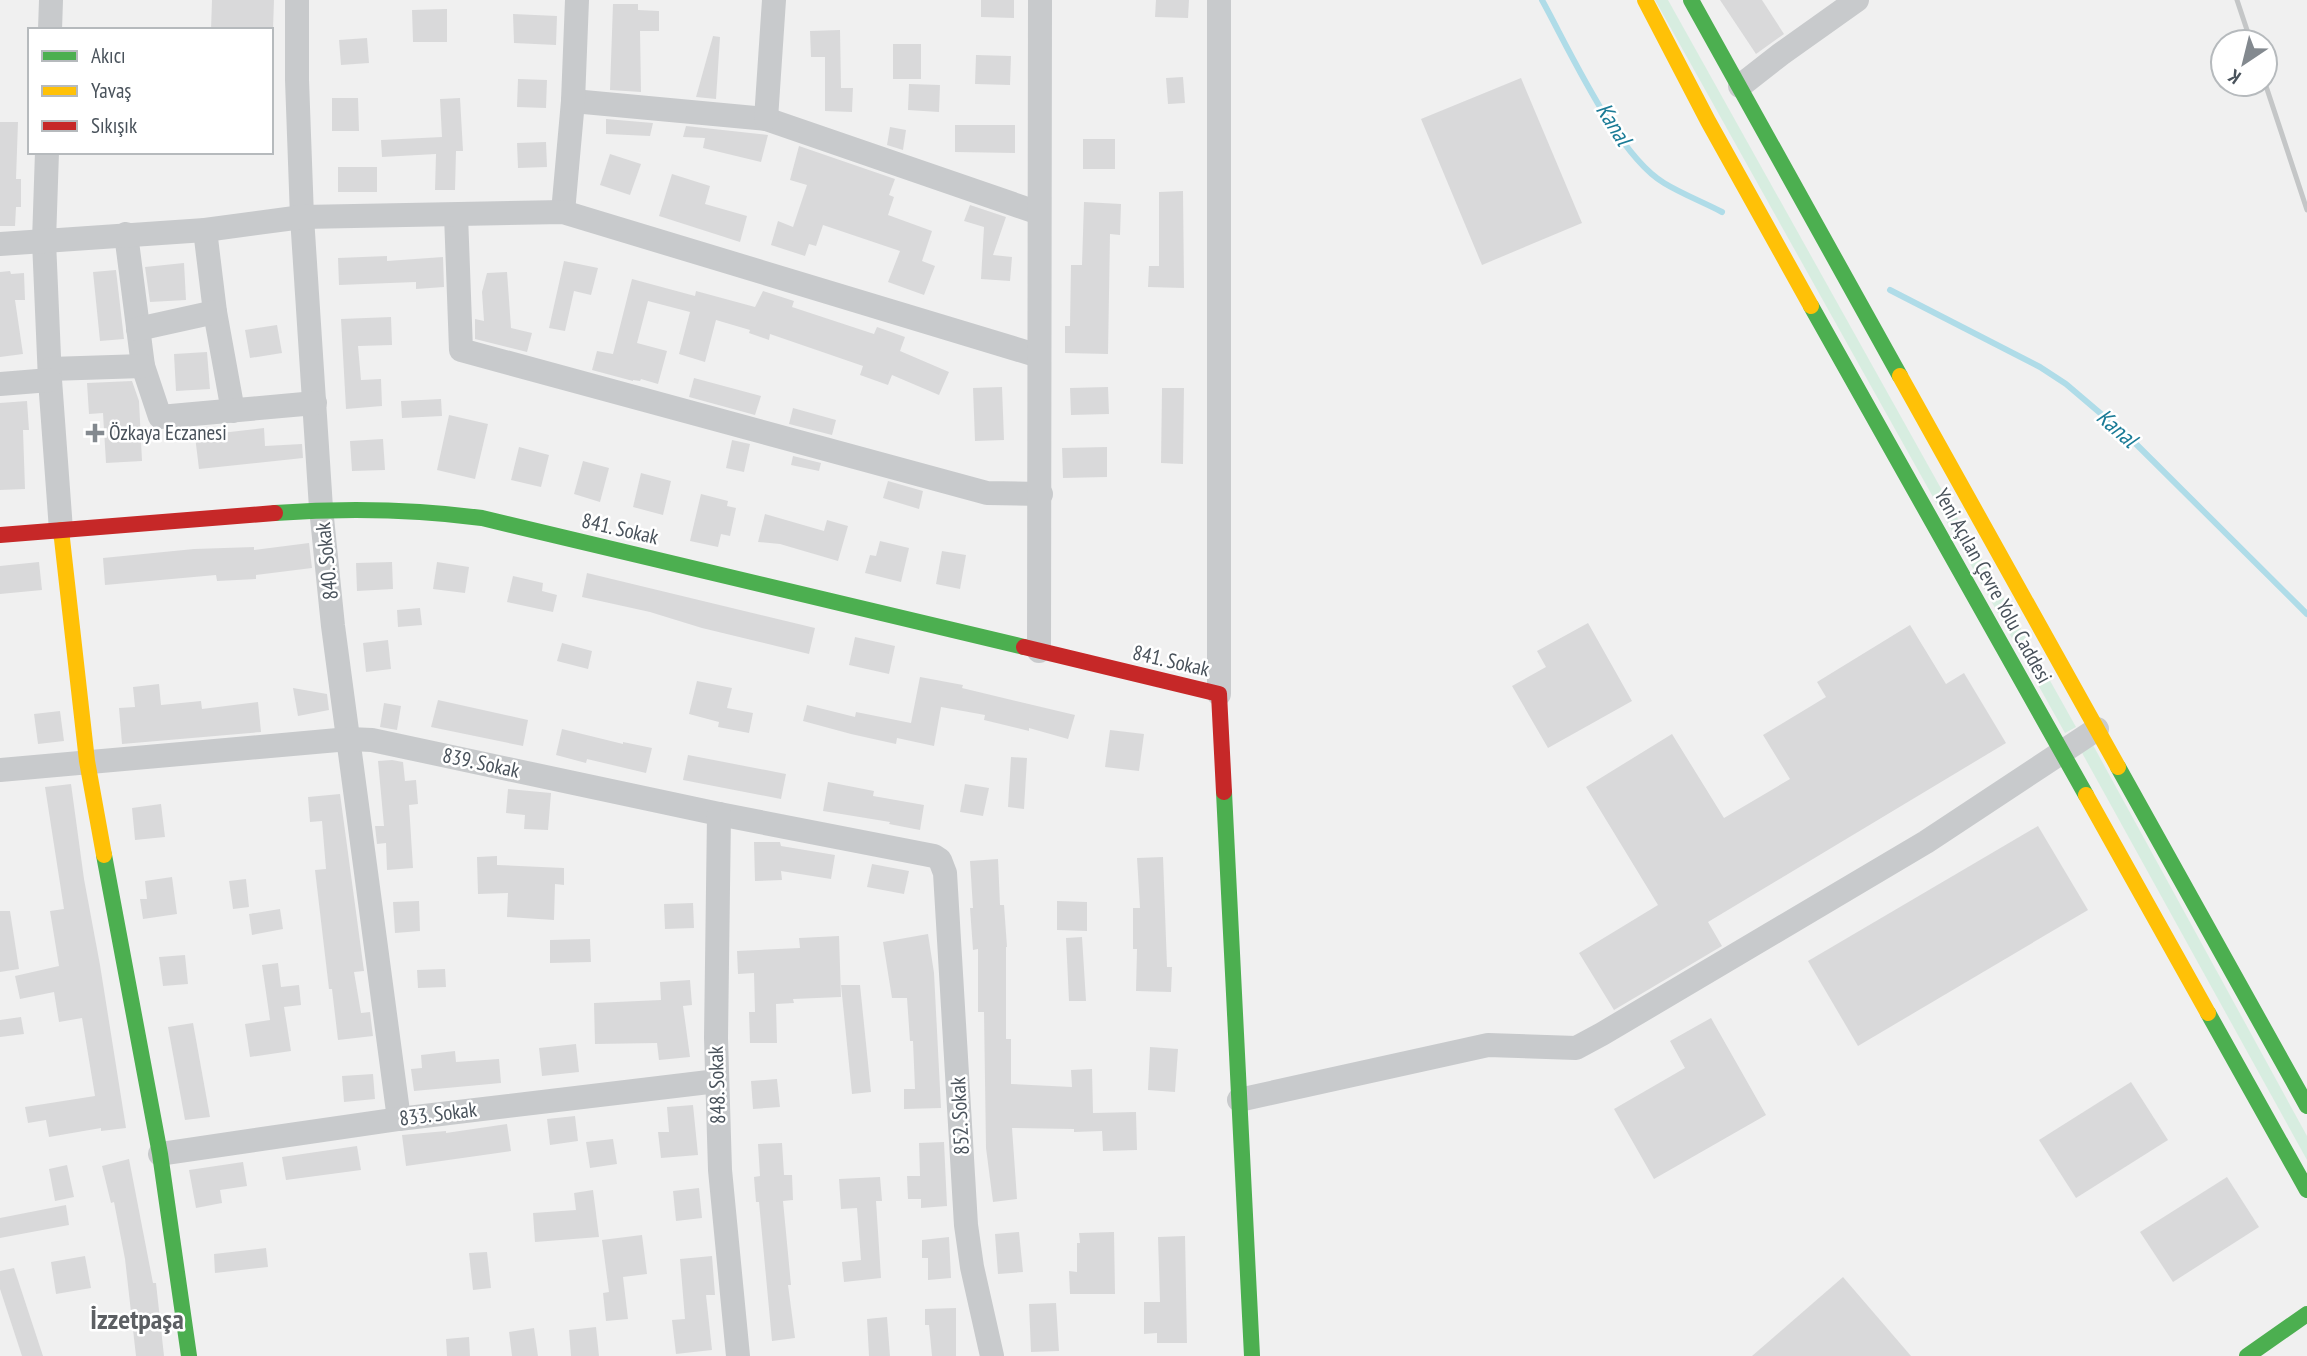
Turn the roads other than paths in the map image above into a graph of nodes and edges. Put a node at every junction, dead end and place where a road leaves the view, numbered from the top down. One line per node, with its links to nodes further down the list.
1 (51, 0): 10 (street)
2 (297, 0): 18 (street, 840. Sokak)
3 (577, 0): 12 (street)
4 (774, 0): 13 (street)
5 (1040, 0): 16 (street)
6 (1219, 0): 36 (street)
7 (1645, 0): 39 (street, Yeni Açılan Çevre Yolu Caddesi)
8 (1691, 0): 11 (street, Yeni Açılan Çevre Yolu Caddesi)
9 (1857, 0): 11 (street)
10 (50, 28)
11 (1740, 86): 37 (street, Yeni Açılan Çevre Yolu Caddesi)
12 (573, 101): 13 (street); 15 (street)
13 (766, 119): 16 (street)
14 (47, 154): 21 (street)
15 (563, 212): 17 (street); 25 (street)
16 (1039, 213): 25 (street)
17 (456, 215): 18 (street); 31 (street)
18 (302, 217): 19 (street); 29 (street, 840. Sokak)
19 (205, 230): 20 (street); 23 (street)
20 (126, 234): 21 (street); 24 (street)
21 (44, 241): 22 (street); 27 (street)
22 (0, 244)
23 (215, 312): 24 (street); 30 (street)
24 (138, 329): 26 (street)
25 (1039, 356): 31 (street)
26 (143, 366): 27 (street); 30 (street)
27 (50, 374): 28 (street); 33 (street)
28 (0, 384)
29 (315, 403): 30 (street); 32 (street, 840. Sokak)
30 (233, 411)
31 (1041, 494): 35 (street)
32 (321, 508): 33 (street, 841. Sokak); 35 (street, 841. Sokak); 38 (street, 840. Sokak)
33 (61, 530): 34 (street, 841. Sokak); 40 (street)
34 (0, 535)
35 (1039, 651): 36 (street, 841. Sokak)
36 (1219, 694): 45 (street)
37 (2097, 729): 39 (street); 46 (street, Yeni Açılan Çevre Yolu Caddesi)
38 (349, 739): 40 (street, 839. Sokak); 42 (street, 839. Sokak); 47 (street, 840. Sokak)
39 (2061, 751): 45 (street); 49 (street, Yeni Açılan Çevre Yolu Caddesi)
40 (87, 761): 41 (street, 839. Sokak); 48 (street)
41 (0, 770)
42 (719, 814): 43 (street, 839. Sokak); 44 (street, 848. Sokak)
43 (945, 873): 53 (street, 852. Sokak)
44 (717, 1081): 47 (street, 833. Sokak); 52 (street, 848. Sokak)
45 (1239, 1100): 54 (street)
46 (2307, 1106)
47 (399, 1119): 48 (street, 833. Sokak)
48 (160, 1154): 51 (street)
49 (2307, 1190)
50 (2307, 1314): 55 (street)
51 (189, 1356)
52 (738, 1356)
53 (992, 1356)
54 (1252, 1356)
55 (2247, 1356)

